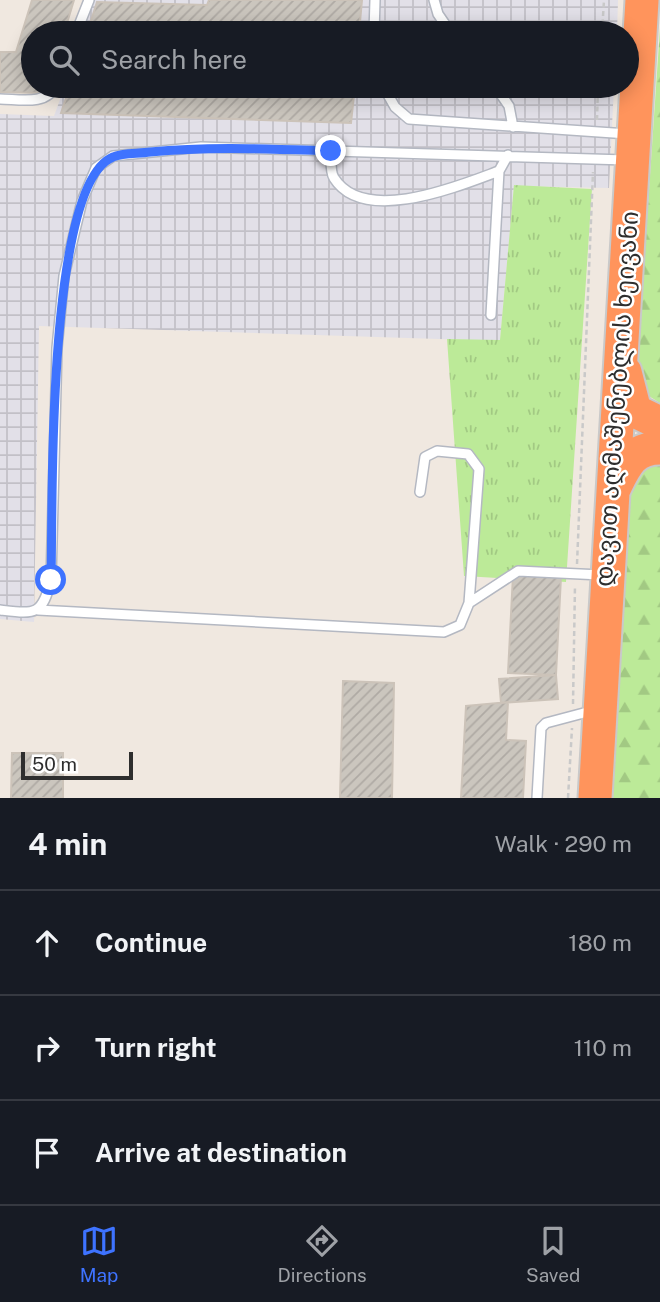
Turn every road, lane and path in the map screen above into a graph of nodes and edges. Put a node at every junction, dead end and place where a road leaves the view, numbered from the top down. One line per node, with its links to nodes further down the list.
1 (89, 0): 6 (lane)
2 (375, 0): 7 (lane)
3 (434, 0): 8 (lane)
4 (604, 0): 9 (path)
5 (642, 0): 10 (highway, დავით აღმაშენებლის ხეივანი)
6 (81, 21)
7 (374, 21)
8 (445, 21)
9 (603, 21)
10 (639, 44)
11 (45, 98): 15 (lane)
12 (390, 98): 16 (lane)
13 (503, 98): 16 (lane)
14 (635, 98): 17 (highway, დავით აღმაშენებლის ხეივანი)
15 (0, 99)
16 (513, 127): 17 (lane)
17 (632, 147): 20 (lane); 23 (highway, დავით აღმაშენებლის ხეივანი)
18 (331, 151): 19 (lane); 21 (lane); 31 (lane)
19 (509, 155): 20 (lane); 21 (lane)
20 (594, 158): 28 (path)
21 (499, 171): 22 (lane)
22 (491, 315)
23 (621, 348): 24 (highway); 27 (highway, დავით აღმაშენებლის ხეივანი)
24 (660, 423)
25 (660, 448): 27 (highway)
26 (420, 492): 29 (lane)
27 (611, 495): 28 (highway, დავით აღმაშენებლის ხეივანი)
28 (591, 575): 29 (lane); 32 (highway, დავით აღმაშენებლის ხეივანი); 32 (path)
29 (469, 603): 31 (lane)
30 (0, 610): 31 (lane)
31 (38, 610)
32 (586, 712): 33 (lane); 34 (path); 35 (highway, დავით აღმაშენებლის ხეივანი)
33 (537, 798)
34 (568, 798)
35 (595, 798)

